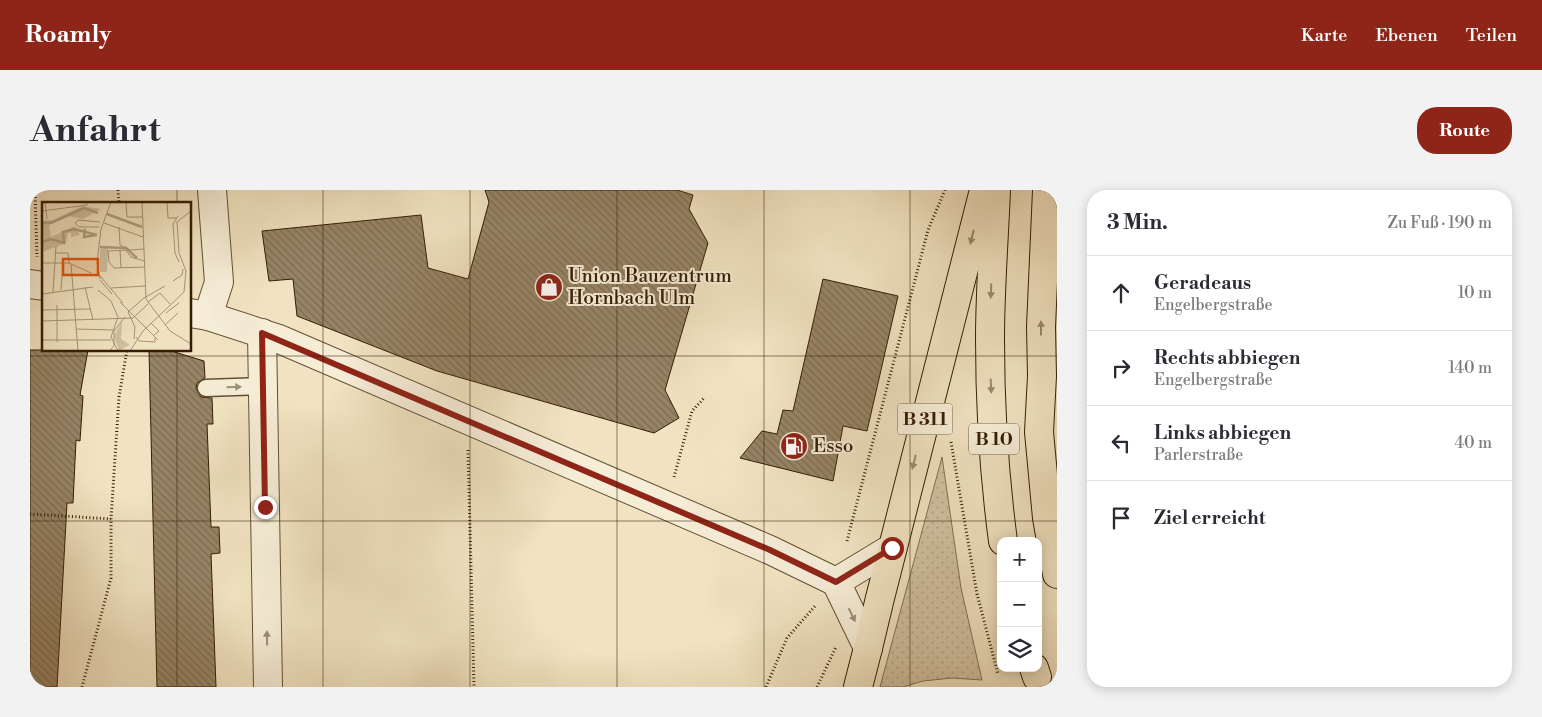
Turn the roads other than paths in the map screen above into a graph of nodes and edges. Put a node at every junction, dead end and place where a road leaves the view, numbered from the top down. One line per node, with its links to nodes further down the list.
1 (212, 190): 5 (street)
2 (984, 190): 12 (main road, B 311, one-way to 12)
3 (996, 190): 11 (main road, B 10, one-way to 11)
4 (1048, 190): 7 (main road, one-way to 4)
5 (199, 314): 6 (street)
6 (262, 333): 8 (street); 14 (street)
7 (1042, 376): 10 (main road); 13 (main road)
8 (263, 386): 9 (lane, one-way to 8); 16 (street, one-way to 8)
9 (206, 388)
10 (1057, 438)
11 (1002, 537)
12 (892, 548): 14 (street); 15 (main road, B 311)
13 (1057, 574)
14 (836, 582): 15 (street, one-way to 15)
15 (868, 648): 17 (main road, B 311)
16 (268, 687)
17 (858, 687)

